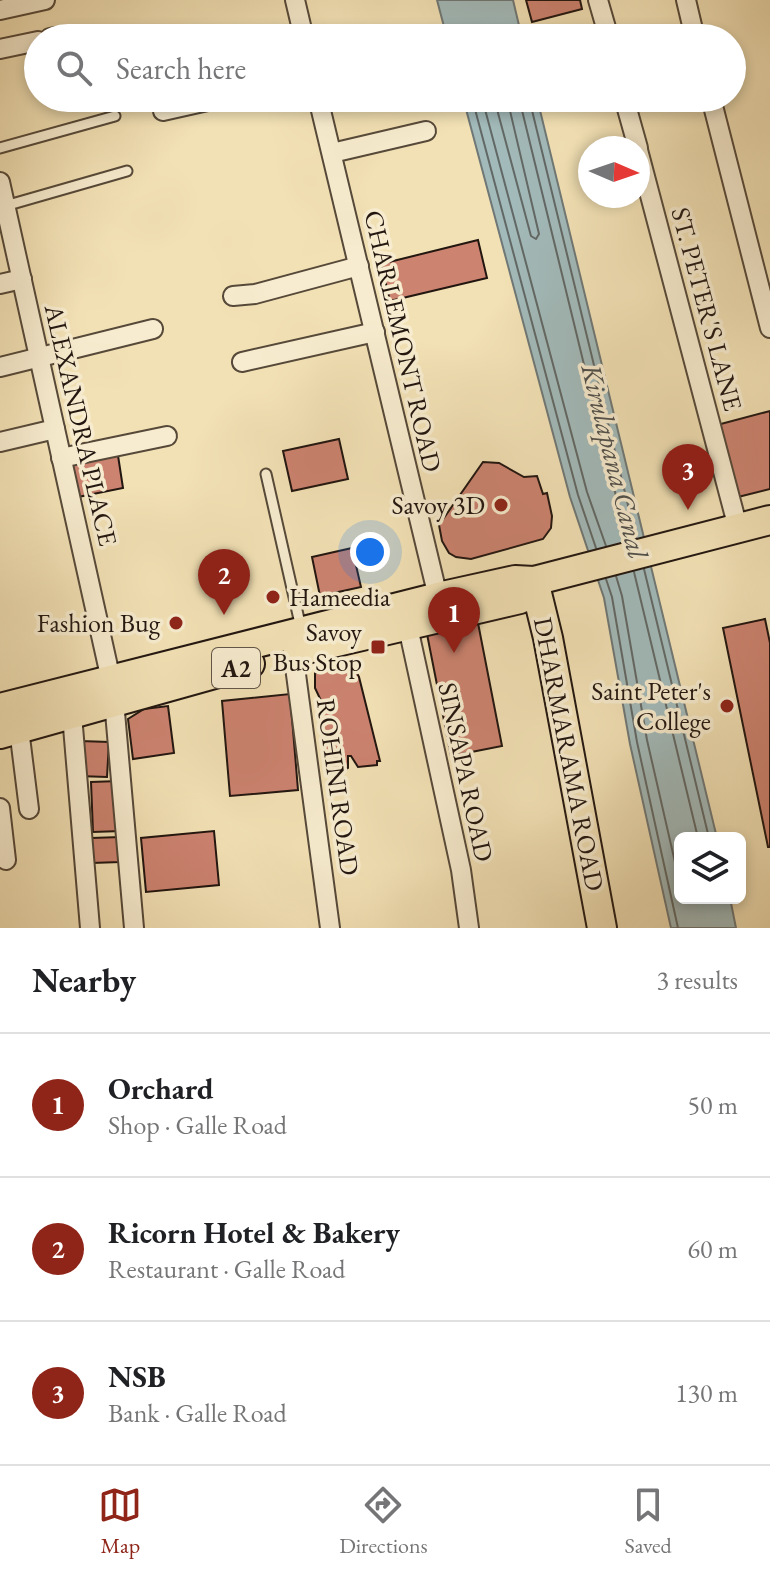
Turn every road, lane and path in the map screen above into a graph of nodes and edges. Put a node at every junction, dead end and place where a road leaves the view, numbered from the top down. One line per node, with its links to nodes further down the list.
1 (45, 0): 5 (street)
2 (295, 0): 6 (street)
3 (598, 0): 7 (street)
4 (686, 0): 8 (street)
5 (0, 10)
6 (301, 24)
7 (605, 24)
8 (692, 24)
9 (24, 44): 10 (street)
10 (0, 49)
11 (322, 112): 18 (street, CHARLEMONT ROAD)
12 (628, 112): 16 (street, ST. PETER'S LANE)
13 (715, 112): 28 (street)
14 (115, 116): 17 (lane)
15 (426, 131): 18 (street)
16 (634, 136)
17 (0, 148)
18 (332, 153): 24 (street, CHARLEMONT ROAD)
19 (127, 171): 22 (lane)
20 (0, 182): 22 (street, ALEXANDRA PLACE)
21 (650, 194): 40 (street, ST. PETER'S LANE)
22 (5, 206): 23 (street, ALEXANDRA PLACE)
23 (6, 230): 25 (street, ALEXANDRA PLACE)
24 (359, 266): 27 (street); 30 (street, CHARLEMONT ROAD)
25 (22, 279): 26 (street); 31 (street, ALEXANDRA PLACE)
26 (0, 284)
27 (233, 296)
28 (770, 328)
29 (153, 329): 31 (street)
30 (375, 332): 32 (street); 42 (street, CHARLEMONT ROAD)
31 (39, 358): 33 (street); 34 (street, ALEXANDRA PLACE)
32 (242, 362)
33 (0, 367)
34 (55, 429): 36 (street); 37 (street, ALEXANDRA PLACE)
35 (167, 436): 37 (street)
36 (0, 442)
37 (61, 458): 45 (street, ALEXANDRA PLACE)
38 (266, 474): 44 (lane)
39 (770, 520): 40 (highway, A2)
40 (738, 528): 41 (highway, A2)
41 (534, 581): 42 (highway, A2); 43 (highway, A2); 56 (highway, DHARMARAMA ROAD)
42 (438, 597): 44 (highway, A2)
43 (408, 627): 44 (highway, A2); 55 (street, SINSAPA ROAD)
44 (298, 642): 45 (highway, A2); 54 (street, ROHINI ROAD)
45 (113, 690): 46 (highway, A2); 47 (highway, A2); 53 (street, ALEXANDRA PLACE)
46 (0, 708)
47 (72, 715): 48 (highway, A2); 52 (street)
48 (10, 732): 50 (street)
49 (0, 808): 51 (street)
50 (29, 809)
51 (6, 860)
52 (90, 928)
53 (134, 928)
54 (330, 928)
55 (469, 928)
56 (602, 928)

